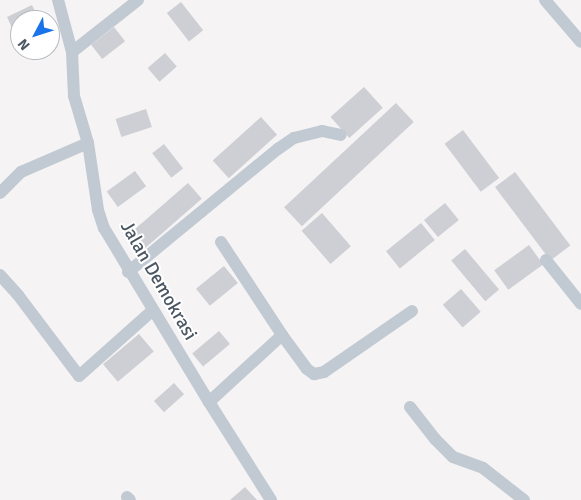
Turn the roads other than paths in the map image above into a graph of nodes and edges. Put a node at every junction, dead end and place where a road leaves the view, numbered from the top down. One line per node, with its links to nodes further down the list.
1 (58, 0): 5 (street, Jalan Demokrasi)
2 (138, 0): 5 (street)
3 (546, 0): 4 (street)
4 (581, 42)
5 (72, 52): 7 (street, Jalan Demokrasi)
6 (342, 135): 11 (street)
7 (88, 143): 8 (street); 11 (street, Jalan Demokrasi)
8 (0, 194)
9 (221, 242): 16 (street)
10 (546, 260): 13 (street)
11 (128, 272): 14 (street, Jalan Demokrasi)
12 (0, 275): 14 (street)
13 (581, 304)
14 (152, 311): 17 (street, Jalan Demokrasi)
15 (412, 311): 16 (street)
16 (282, 334): 17 (street)
17 (208, 402): 19 (street, Jalan Demokrasi)
18 (410, 407): 20 (street)
19 (271, 500)
20 (524, 500)

